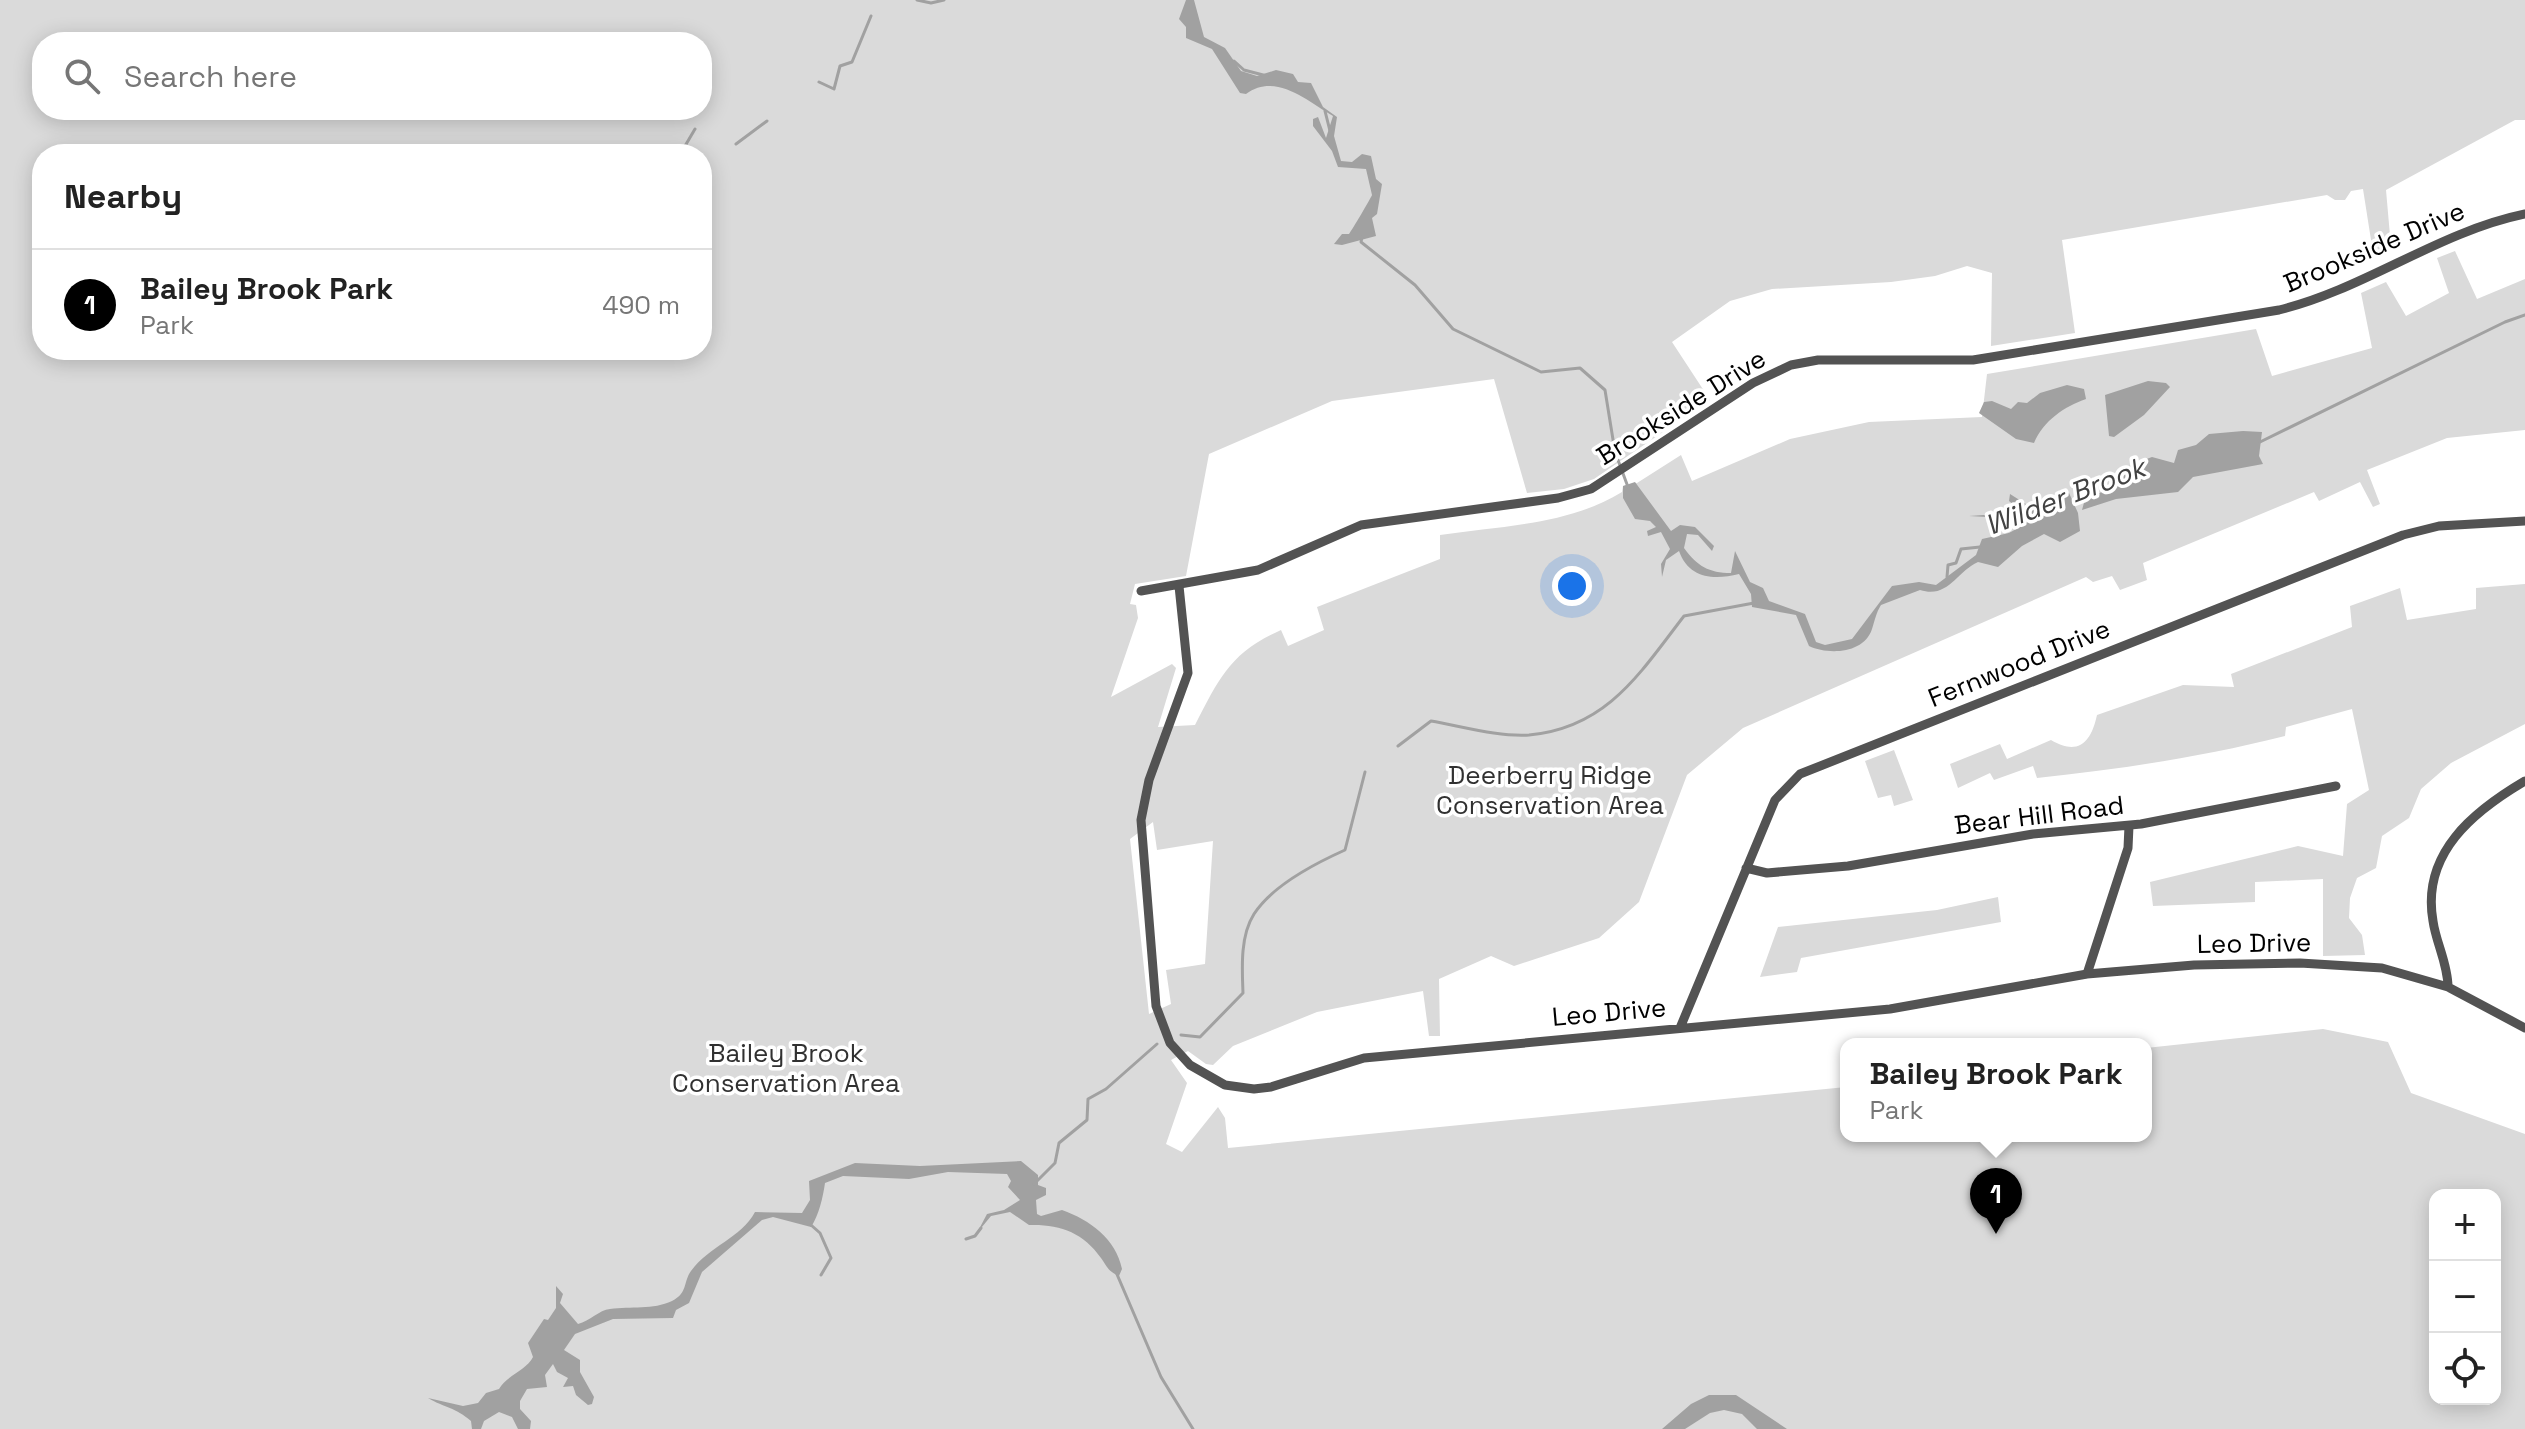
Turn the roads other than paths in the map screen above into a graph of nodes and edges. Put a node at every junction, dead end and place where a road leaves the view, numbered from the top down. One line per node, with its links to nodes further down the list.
1 (2525, 214): 3 (street, Brookside Drive)
2 (2525, 521): 8 (street, Fernwood Drive)
3 (1179, 586): 4 (street, Brookside Drive); 11 (street, Leo Drive)
4 (1141, 591)
5 (2525, 781): 10 (street)
6 (2336, 786): 7 (street, Bear Hill Road)
7 (2129, 826): 8 (street, Bear Hill Road); 9 (street)
8 (1746, 868): 11 (street, Fernwood Drive)
9 (2087, 974): 10 (street, Leo Drive); 11 (street, Leo Drive)
10 (2448, 987): 12 (street, Leo Drive)
11 (1680, 1028)
12 (2525, 1028)

